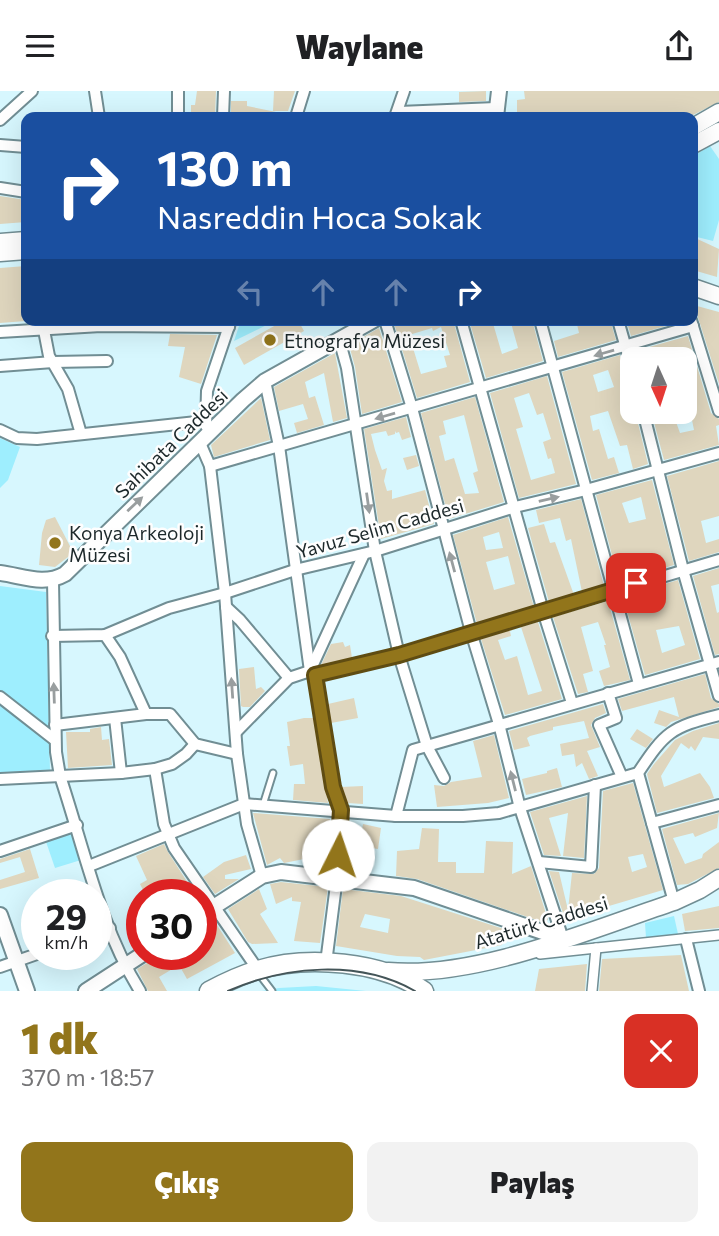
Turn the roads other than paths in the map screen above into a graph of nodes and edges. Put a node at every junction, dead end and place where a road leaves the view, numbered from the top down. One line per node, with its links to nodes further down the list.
1 (32, 91): 15 (street)
2 (95, 91): 8 (street)
3 (178, 91): 9 (street)
4 (224, 91): 10 (street)
5 (304, 91): 11 (street)
6 (404, 91): 12 (street)
7 (497, 104): 13 (street)
8 (98, 112)
9 (178, 112)
10 (223, 112)
11 (298, 112)
12 (398, 112)
13 (424, 112)
14 (719, 112): 16 (main road)
15 (0, 120)
16 (698, 124)
17 (719, 131): 18 (main road)
18 (698, 142)
19 (0, 145): 20 (street)
20 (21, 147)
21 (0, 188): 22 (street)
22 (21, 191)
23 (21, 241): 24 (main road)
24 (2, 244): 25 (main road)
25 (21, 250)
26 (698, 289): 27 (main road)
27 (719, 296)
28 (37, 326): 38 (street)
29 (43, 326): 43 (street)
30 (229, 326): 53 (street)
31 (363, 326): 39 (street, Sahibata Caddesi)
32 (387, 326): 48 (street)
33 (463, 326): 47 (street)
34 (542, 326): 45 (street)
35 (620, 326): 40 (street)
36 (684, 326): 40 (street)
37 (693, 326): 49 (street)
38 (0, 332)
39 (339, 339): 46 (street, Sahibata Caddesi); 50 (street)
40 (626, 347)
41 (620, 349): 45 (street, one-way to 45)
42 (107, 361): 43 (street)
43 (53, 362): 44 (street); 54 (street)
44 (0, 366)
45 (554, 367): 47 (street); 59 (street)
46 (265, 381): 53 (street, Sahibata Caddesi); 55 (street)
47 (482, 387): 48 (street); 60 (street)
48 (412, 408): 50 (street, one-way to 50); 61 (street)
49 (719, 411)
50 (357, 424): 55 (street); 62 (street, one-way to 62)
51 (646, 424): 58 (street)
52 (0, 430): 54 (street)
53 (204, 433): 54 (street); 57 (street); 67 (street, Sahibata Caddesi, one-way to 53)
54 (80, 435)
55 (279, 446): 57 (street); 64 (street)
56 (719, 453): 58 (street, Yavuz Selim Caddesi)
57 (210, 465): 69 (street)
58 (658, 470): 59 (street, Yavuz Selim Caddesi); 65 (street)
59 (586, 490): 60 (street, Yavuz Selim Caddesi, one-way to 59); 68 (street)
60 (515, 507): 61 (street, Yavuz Selim Caddesi); 71 (street)
61 (444, 530): 62 (street, Yavuz Selim Caddesi); 72 (street, one-way to 61)
62 (370, 552): 64 (street, Yavuz Selim Caddesi); 75 (street); 77 (street)
63 (719, 560): 65 (street)
64 (295, 570): 69 (street, Yavuz Selim Caddesi); 77 (street)
65 (683, 570): 68 (street); 76 (street)
66 (0, 573): 67 (street)
67 (53, 581): 74 (street)
68 (612, 590): 71 (street); 79 (street)
69 (225, 593): 70 (street); 73 (street, Yavuz Selim Caddesi)
70 (226, 607): 78 (street); 89 (street, one-way to 70)
71 (543, 611): 72 (street); 83 (street)
72 (471, 632): 75 (street); 88 (street)
73 (106, 635): 74 (street, Yavuz Selim Caddesi); 84 (street)
74 (52, 636): 87 (street, one-way to 74)
75 (399, 655): 77 (street); 92 (street)
76 (715, 663): 79 (street); 81 (street)
77 (313, 673): 78 (street); 107 (street)
78 (289, 678): 89 (street)
79 (639, 684): 80 (street)
80 (608, 694): 83 (street); 99 (street)
81 (719, 695)
82 (0, 697): 90 (street)
83 (572, 703): 88 (street)
84 (146, 714): 86 (street); 91 (street)
85 (719, 715): 97 (street)
86 (115, 717): 87 (street); 95 (street)
87 (55, 725): 90 (street)
88 (499, 725): 92 (street); 106 (street, one-way to 88)
89 (236, 732): 93 (street)
90 (55, 740): 98 (street)
91 (195, 744): 93 (street); 94 (street)
92 (427, 746): 100 (street); 108 (street)
93 (237, 754): 103 (street)
94 (155, 769): 95 (street); 111 (street)
95 (121, 773): 98 (street)
96 (273, 773): 104 (lane)
97 (638, 773): 99 (street); 109 (street)
98 (60, 776): 101 (street); 110 (street)
99 (622, 776): 102 (street)
100 (444, 778)
101 (0, 779)
102 (596, 785): 106 (street); 113 (street)
103 (244, 804): 104 (street); 111 (street); 115 (street)
104 (263, 805): 107 (street)
105 (719, 805): 109 (street)
106 (520, 808): 108 (street); 113 (street)
107 (341, 810): 108 (street); 116 (street)
108 (396, 816)
109 (652, 823): 120 (street)
110 (77, 825): 112 (street); 114 (street)
111 (167, 835): 114 (street); 119 (street)
112 (0, 851)
113 (539, 862): 126 (street)
114 (89, 866): 118 (street)
115 (262, 876): 116 (street); 121 (street)
116 (337, 877): 126 (street); 132 (street)
117 (719, 878): 120 (main road, Atatürk Caddesi)
118 (93, 879)
119 (196, 879)
120 (674, 902): 126 (main road, Atatürk Caddesi)
121 (217, 905)
122 (217, 911): 136 (street)
123 (0, 915): 131 (street)
124 (112, 933): 133 (street)
125 (719, 935): 127 (street)
126 (563, 939): 129 (main road, Atatürk Caddesi)
127 (686, 939): 128 (street); 144 (street)
128 (596, 948): 129 (street); 143 (street)
129 (497, 959): 135 (main road, Atatürk Caddesi)
130 (21, 960): 131 (street)
131 (17, 961): 134 (street); 137 (street)
132 (326, 963): 135 (main road); 136 (main road)
133 (125, 966): 138 (street); 139 (street)
134 (0, 967)
135 (368, 969): 142 (main road)
136 (258, 970): 140 (main road); 141 (lane)
137 (27, 991)
138 (86, 991)
139 (140, 991)
140 (209, 991)
141 (272, 991)
142 (424, 991)
143 (593, 991)
144 (698, 991)

